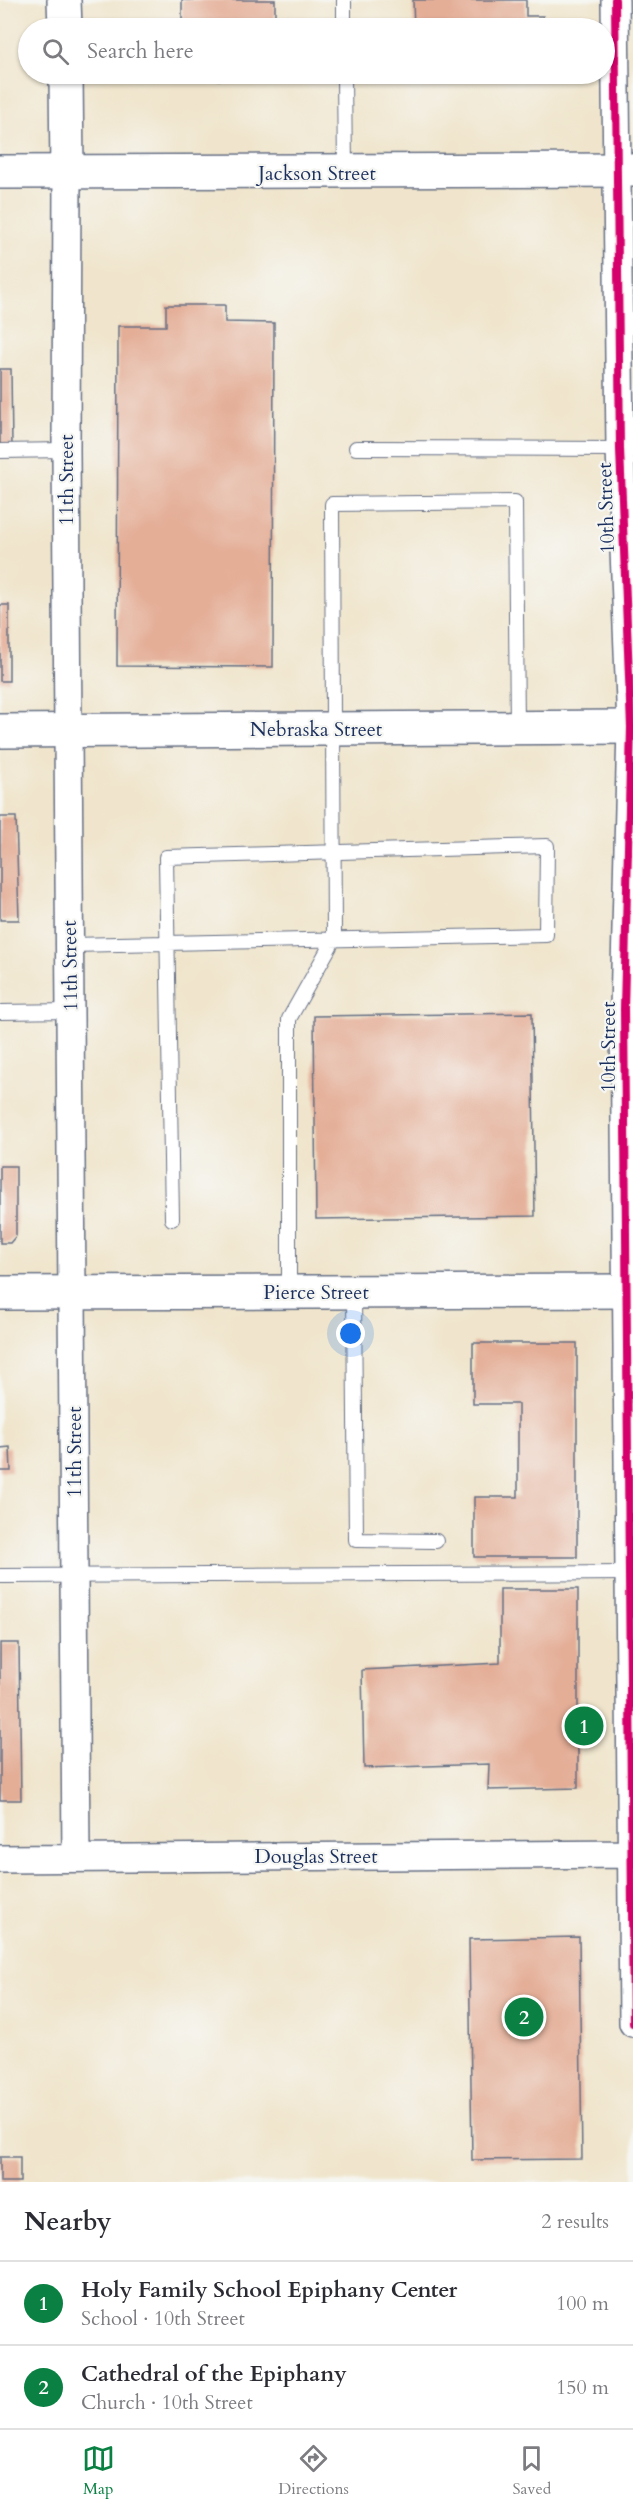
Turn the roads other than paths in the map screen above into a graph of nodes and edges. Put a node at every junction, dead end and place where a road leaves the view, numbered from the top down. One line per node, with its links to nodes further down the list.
1 (64, 0): 4 (main road)
2 (344, 0): 5 (lane)
3 (615, 0): 8 (street, 10th Street)
4 (65, 18)
5 (344, 18)
6 (66, 84): 10 (main road, 11th Street)
7 (344, 84): 11 (lane)
8 (625, 171): 11 (main road, Jackson Street); 13 (street, 10th Street)
9 (0, 172): 10 (main road, Jackson Street)
10 (68, 173): 11 (main road, Jackson Street); 14 (street, 11th Street)
11 (345, 173)
12 (356, 448): 13 (lane)
13 (626, 449): 17 (street, 10th Street)
14 (66, 450): 15 (lane); 19 (street, 11th Street)
15 (0, 451)
16 (517, 728): 17 (main road, Nebraska Street); 18 (main road, Nebraska Street); 18 (lane)
17 (632, 728): 25 (street, 10th Street)
18 (332, 729): 19 (main road, Nebraska Street); 21 (lane)
19 (68, 730): 20 (main road, Nebraska Street); 24 (street, 11th Street)
20 (0, 731)
21 (333, 852): 22 (lane); 22 (lane); 23 (lane)
22 (334, 939): 23 (lane); 31 (lane)
23 (166, 943): 24 (lane); 28 (lane)
24 (69, 945): 26 (street, 11th Street)
25 (629, 1009): 29 (street, 10th Street)
26 (70, 1011): 27 (lane); 30 (street, 11th Street)
27 (0, 1012)
28 (172, 1220)
29 (630, 1291): 32 (main road, Pierce Street); 35 (street, 10th Street)
30 (73, 1292): 31 (main road, Pierce Street); 33 (main road, Pierce Street); 36 (street, 11th Street)
31 (290, 1292): 32 (main road, Pierce Street)
32 (354, 1292): 34 (lane)
33 (0, 1293)
34 (436, 1541)
35 (631, 1573): 36 (lane); 38 (street, 10th Street)
36 (74, 1575): 37 (lane); 39 (street, 11th Street)
37 (0, 1576)
38 (632, 1854): 39 (street, Douglas Street); 41 (street, 10th Street)
39 (76, 1858): 40 (street, Douglas Street)
40 (0, 1859)
41 (633, 2023)

